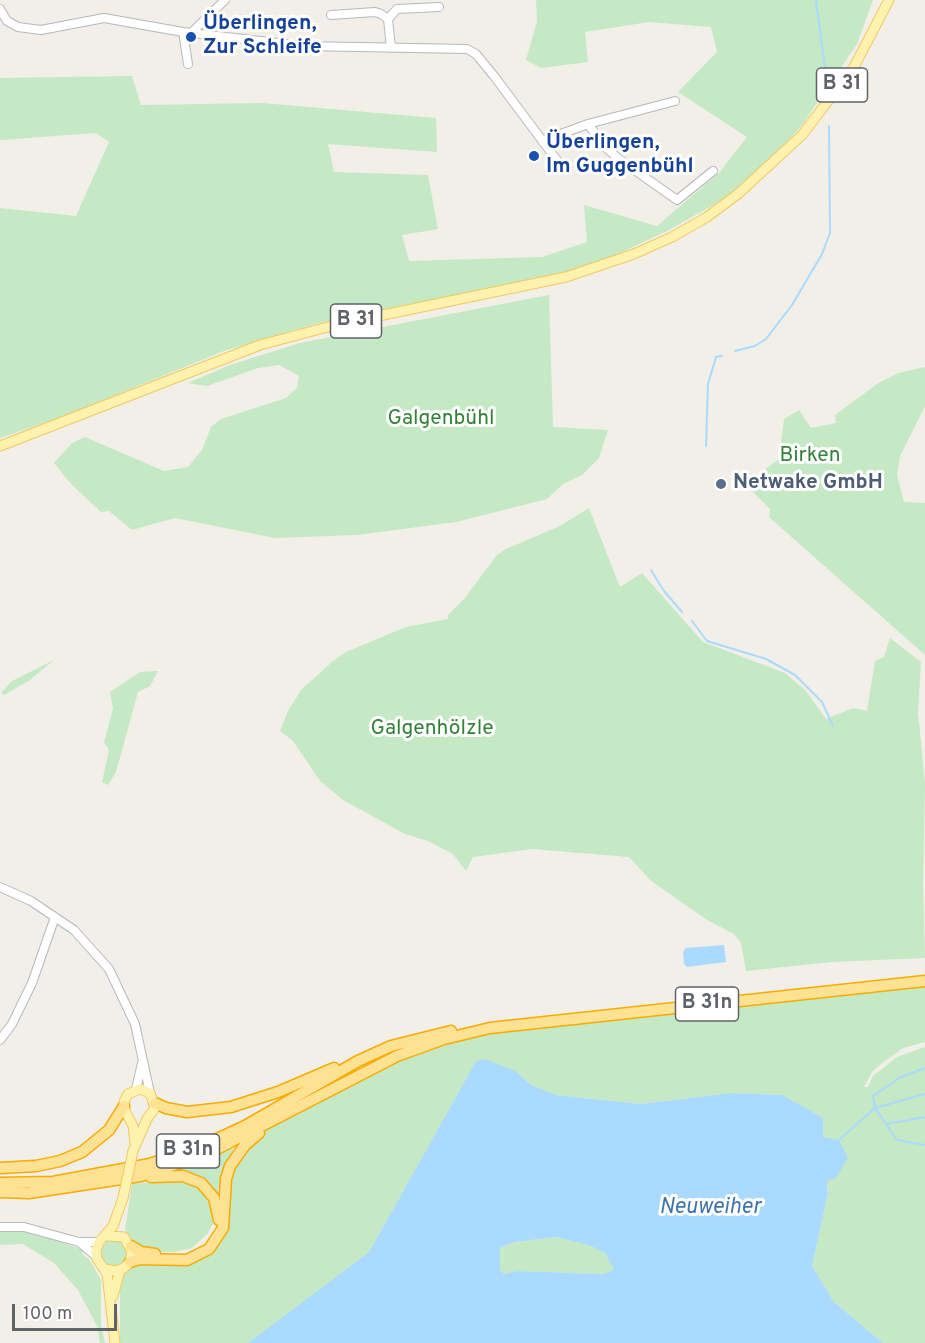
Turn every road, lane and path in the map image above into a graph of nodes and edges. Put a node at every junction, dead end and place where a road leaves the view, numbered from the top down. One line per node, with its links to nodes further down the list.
1 (225, 0): 7 (street)
2 (889, 0): 15 (main road, B 31)
3 (439, 7): 6 (street)
4 (0, 9): 7 (street)
5 (331, 15): 6 (street)
6 (388, 19): 8 (street)
7 (187, 33): 8 (street); 9 (street)
8 (391, 48): 12 (street)
9 (188, 63)
10 (675, 101): 11 (street)
11 (588, 124): 12 (street); 14 (street)
12 (542, 141): 13 (street)
13 (559, 163)
14 (713, 171)
15 (0, 447)
16 (0, 887): 17 (street)
17 (55, 917): 20 (street); 21 (street)
18 (925, 981): 19 (highway, B 31n)
19 (490, 1028): 22 (highway, B 31n); 28 (highway, B 31n)
20 (0, 1040)
21 (143, 1058): 23 (street); 24 (street)
22 (358, 1061): 24 (highway); 32 (highway, B 31n)
23 (136, 1089): 24 (main road); 25 (main road)
24 (153, 1098): 27 (main road)
25 (124, 1106): 26 (main road); 30 (highway)
26 (130, 1118): 27 (main road); 29 (main road)
27 (147, 1119): 29 (main road)
28 (267, 1124): 31 (highway, B 31n); 42 (highway)
29 (134, 1147): 34 (main road, bridge)
30 (0, 1168)
31 (141, 1176): 33 (highway, B 31n); 40 (highway)
32 (0, 1183)
33 (0, 1192)
34 (120, 1212): 36 (main road); 37 (main road)
35 (0, 1227): 38 (street)
36 (108, 1236): 37 (main road); 39 (main road)
37 (120, 1236): 40 (main road)
38 (79, 1242): 39 (street); 41 (street)
39 (99, 1242): 41 (main road)
40 (131, 1246): 42 (main road)
41 (96, 1256): 43 (main road)
42 (130, 1262): 44 (main road)
43 (105, 1269): 44 (main road); 45 (main road)
44 (120, 1270): 45 (main road)
45 (112, 1298): 46 (main road)
46 (116, 1343)

